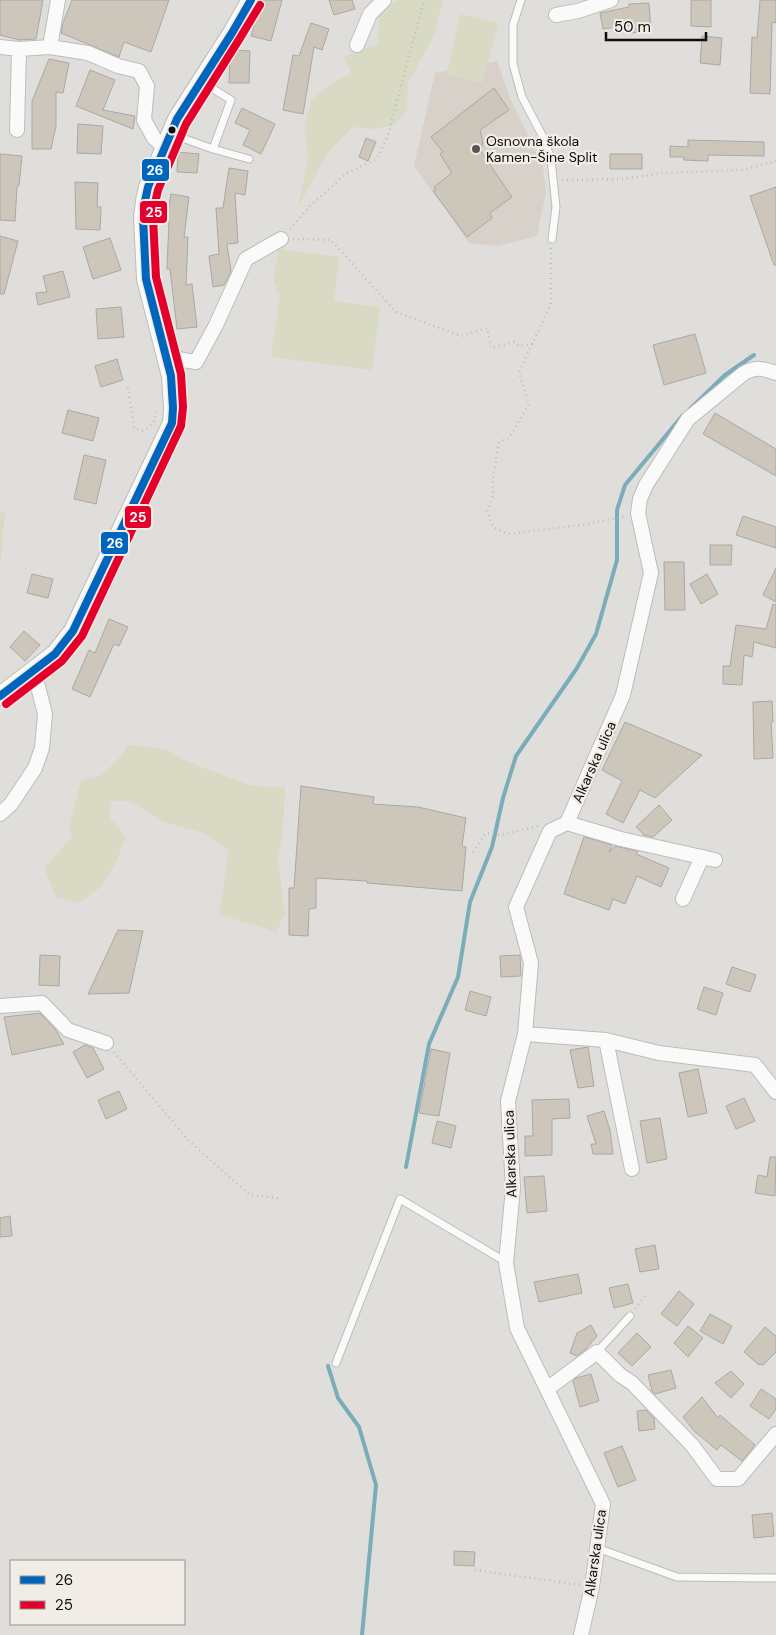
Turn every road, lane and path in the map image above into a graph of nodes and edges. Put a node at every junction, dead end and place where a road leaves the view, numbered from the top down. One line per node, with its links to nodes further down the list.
1 (58, 0): 9 (street)
2 (251, 0): 12 (street)
3 (384, 0): 8 (street)
4 (424, 0): 19 (path)
5 (521, 0): 18 (lane)
6 (611, 0): 7 (street)
7 (556, 14)
8 (356, 45)
9 (50, 46): 11 (street); 14 (street)
10 (0, 48): 11 (street)
11 (20, 49): 13 (street)
12 (200, 81): 14 (street); 15 (lane)
13 (17, 130)
14 (168, 141): 15 (lane); 22 (street)
15 (213, 149): 16 (lane)
16 (249, 159)
17 (776, 161): 18 (path)
18 (554, 181): 20 (lane)
19 (281, 239): 21 (path); 22 (street)
20 (552, 239): 21 (path)
21 (533, 344): 26 (path)
22 (166, 354): 25 (street)
23 (776, 373): 30 (street, Alkarska ulica)
24 (128, 387): 25 (path)
25 (173, 392): 27 (street)
26 (622, 517)
27 (34, 671): 28 (street); 29 (street)
28 (0, 696)
29 (0, 814)
30 (562, 825): 31 (path); 32 (street); 34 (street, Alkarska ulica)
31 (473, 852)
32 (682, 899)
33 (0, 1006): 36 (street)
34 (525, 1034): 35 (street); 40 (street, Alkarska ulica)
35 (606, 1040): 37 (street); 38 (street)
36 (106, 1043): 39 (path)
37 (776, 1092)
38 (632, 1169)
39 (278, 1198)
40 (506, 1263): 44 (lane); 45 (street, Alkarska ulica)
41 (644, 1296): 42 (path)
42 (630, 1316): 43 (lane)
43 (597, 1352): 45 (street); 46 (street)
44 (336, 1363)
45 (547, 1389): 47 (street, Alkarska ulica)
46 (776, 1434)
47 (597, 1548): 49 (lane); 50 (street, Alkarska ulica)
48 (475, 1570): 50 (path)
49 (776, 1578)
50 (592, 1587): 51 (street, Alkarska ulica)
51 (581, 1635)

